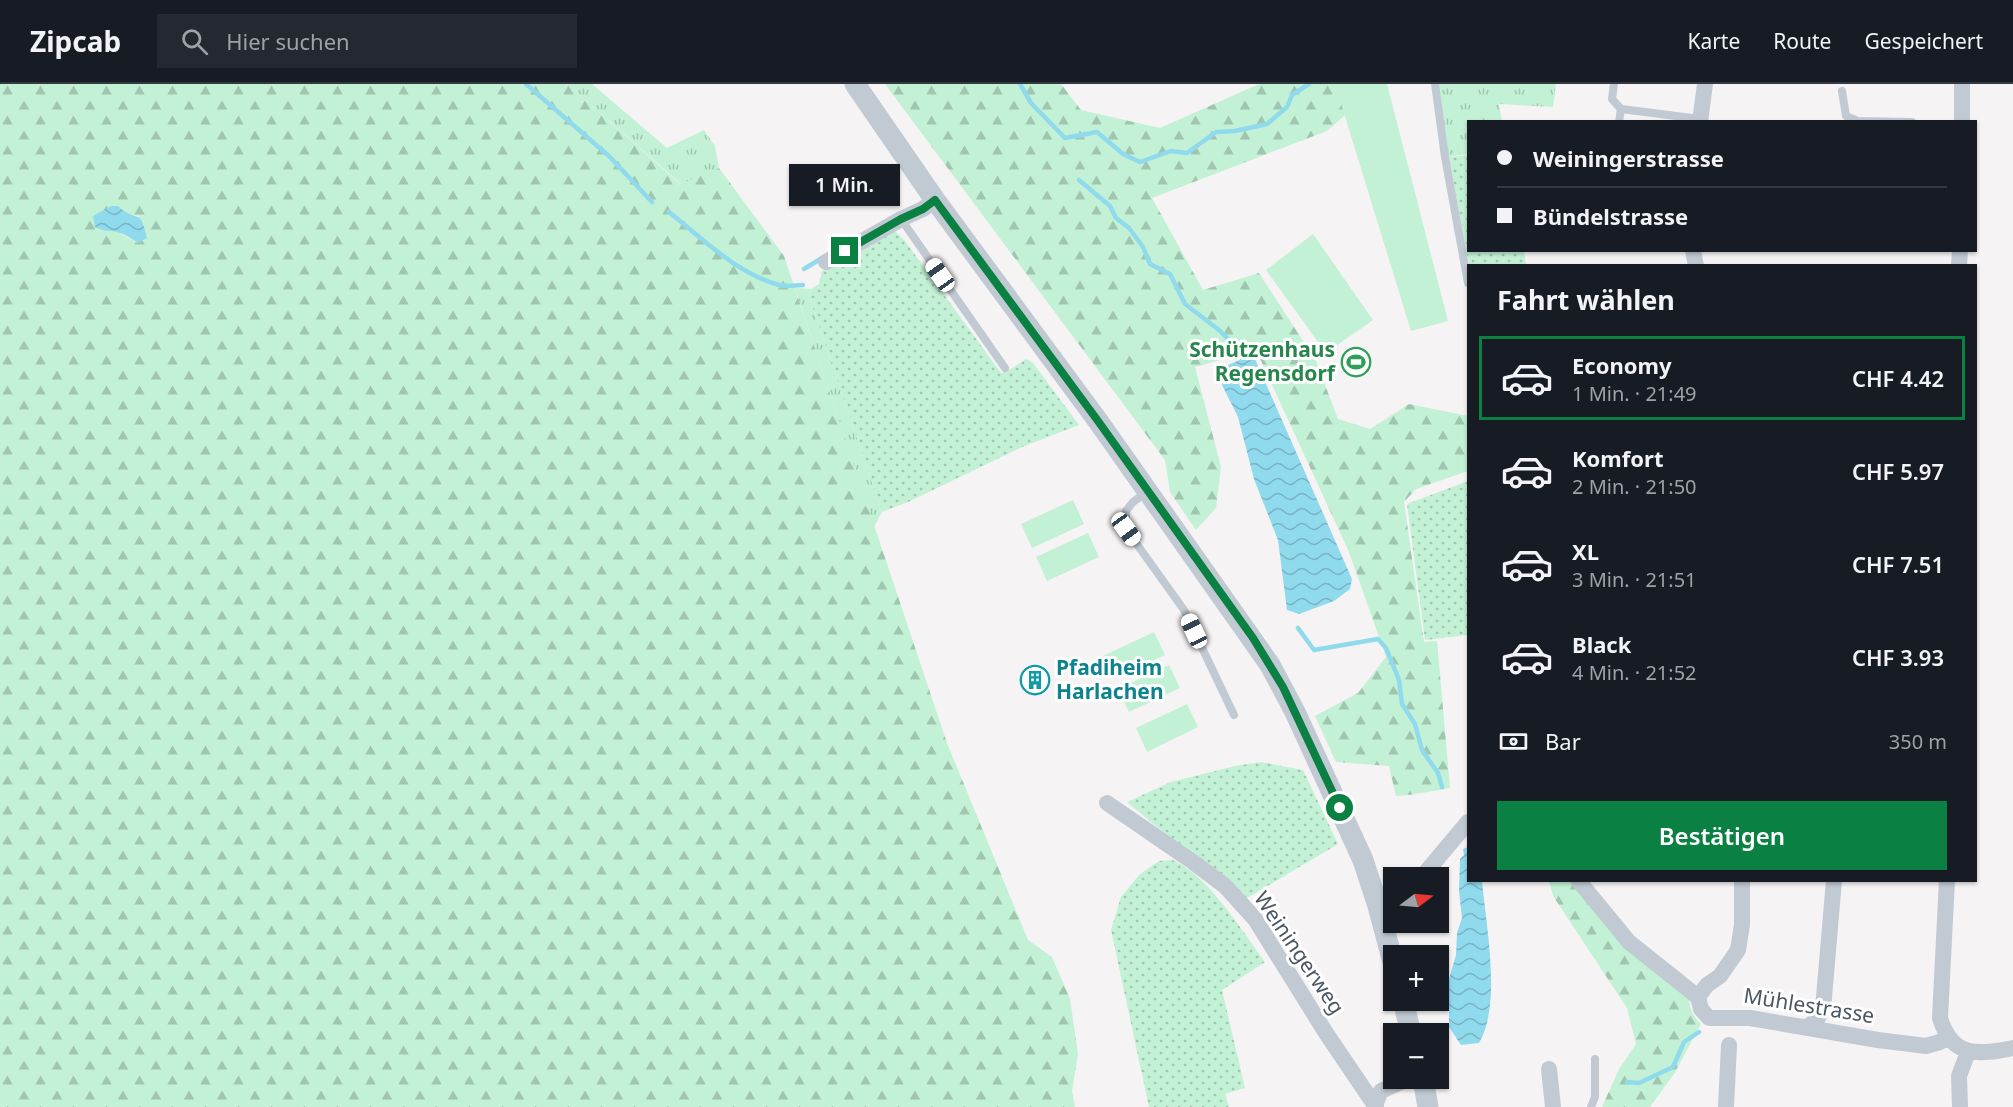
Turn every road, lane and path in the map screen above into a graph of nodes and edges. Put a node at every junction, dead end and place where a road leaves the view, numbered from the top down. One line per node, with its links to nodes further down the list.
1 (855, 84): 12 (street)
2 (1435, 84): 15 (lane)
3 (1614, 84): 7 (lane)
4 (1705, 84): 9 (street)
5 (1962, 84): 11 (street)
6 (1842, 92): 10 (lane)
7 (1621, 109): 8 (lane); 9 (lane)
8 (1620, 120)
9 (1700, 120)
10 (1856, 120)
11 (1962, 120)
12 (935, 200): 13 (street); 17 (street)
13 (901, 219): 14 (street); 16 (lane)
14 (826, 262)
15 (1467, 278)
16 (1005, 368)
17 (1148, 492): 18 (lane); 26 (street)
18 (1234, 715)
19 (1107, 803): 37 (street, Weiningerweg)
20 (1467, 823): 21 (street)
21 (1430, 867)
22 (1580, 882): 27 (street, Mühlestrasse)
23 (1742, 882): 27 (street)
24 (1834, 882): 28 (street)
25 (1947, 882): 29 (street)
26 (1383, 896)
27 (1698, 997): 28 (street, Mühlestrasse)
28 (1807, 1027): 29 (street, Mühlestrasse)
29 (1950, 1040): 32 (street)
30 (1729, 1045): 41 (street)
31 (2013, 1048): 32 (street)
32 (1968, 1052): 42 (street)
33 (1595, 1059): 40 (lane)
34 (1549, 1069): 39 (street)
35 (1385, 1089): 37 (street, Weiningerweg)
36 (1425, 1089): 38 (street)
37 (1375, 1107)
38 (1428, 1107)
39 (1553, 1107)
40 (1591, 1107)
41 (1726, 1107)
42 (1960, 1107)

